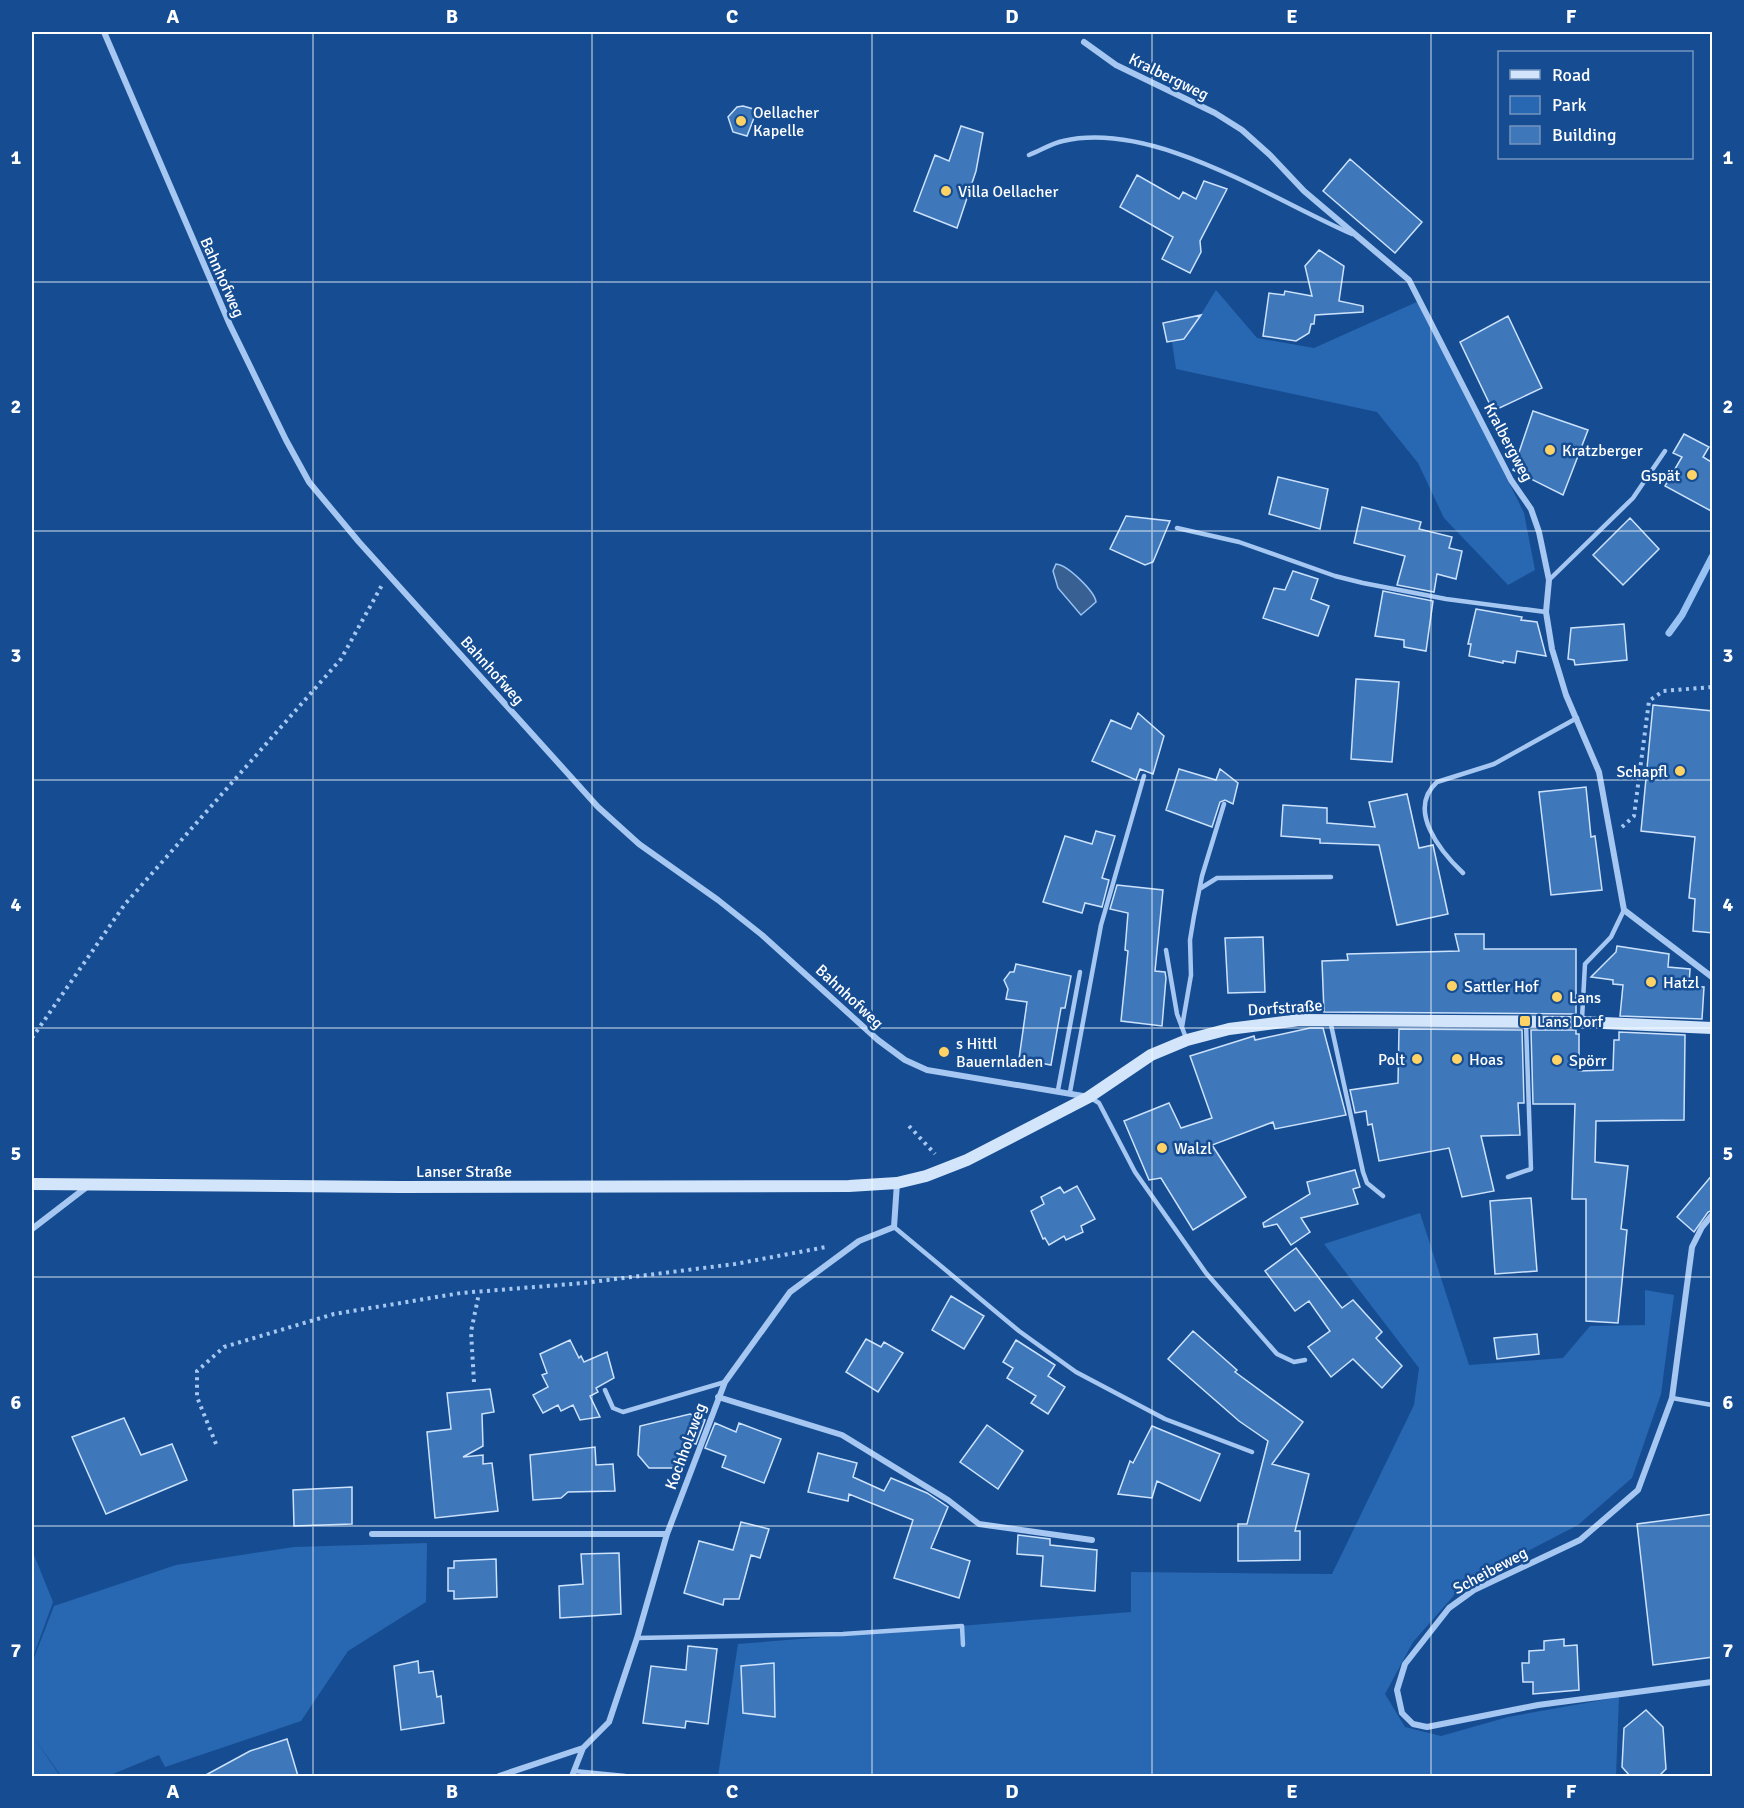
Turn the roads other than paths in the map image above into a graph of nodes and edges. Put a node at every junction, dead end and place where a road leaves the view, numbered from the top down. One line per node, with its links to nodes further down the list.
1 (104, 32): 25 (street, Bahnhofweg)
2 (1084, 42): 4 (street, Kralbergweg)
3 (1029, 155): 4 (lane)
4 (1360, 237): 7 (street, Kralbergweg)
5 (1665, 451): 7 (lane)
6 (1177, 528): 8 (lane)
7 (1549, 580): 8 (street, Kralbergweg)
8 (1546, 612): 9 (street, Kralbergweg)
9 (1577, 718): 12 (lane); 15 (street, Kralbergweg)
10 (1144, 776): 26 (lane)
11 (1224, 804): 14 (lane)
12 (1463, 873)
13 (1331, 877): 14 (lane)
14 (1201, 888): 22 (lane)
15 (1624, 910): 18 (street); 21 (lane)
16 (1166, 950): 22 (lane)
17 (1080, 972): 25 (lane)
18 (1713, 976)
19 (1330, 1020): 20 (main road, Dorfstraße); 24 (main road, Dorfstraße); 32 (lane)
20 (1525, 1022): 21 (main road, Dorfstraße); 28 (lane)
21 (1582, 1022): 23 (main road, Dorfstraße)
22 (1182, 1027): 24 (lane)
23 (1713, 1028)
24 (1187, 1040): 27 (main road, Dorfstraße)
25 (1058, 1090): 26 (street, Bahnhofweg)
26 (1070, 1092): 27 (street, Bahnhofweg)
27 (1089, 1097): 29 (main road, Dorfstraße); 36 (lane)
28 (1508, 1177)
29 (897, 1183): 31 (main road, Lanser Straße); 34 (street)
30 (32, 1184): 31 (main road, Lanser Straße)
31 (90, 1184): 35 (street)
32 (1383, 1196)
33 (1713, 1215): 40 (street, Scheibeweg)
34 (894, 1227): 37 (street, Kochholzweg); 42 (lane)
35 (32, 1229)
36 (1305, 1360)
37 (726, 1382): 38 (lane); 39 (street, Kochholzweg)
38 (605, 1390)
39 (718, 1397): 44 (street, Kochholzweg); 45 (street)
40 (1672, 1398): 41 (lane); 48 (street, Scheibeweg)
41 (1713, 1405)
42 (1252, 1452)
43 (372, 1534): 44 (street)
44 (667, 1534): 46 (street, Kochholzweg)
45 (1092, 1540)
46 (638, 1638): 47 (lane); 49 (street, Kochholzweg)
47 (963, 1646)
48 (1713, 1682)
49 (583, 1748): 50 (street, Kochholzweg); 51 (street)
50 (572, 1774): 52 (lane)
51 (499, 1776)
52 (626, 1776)

